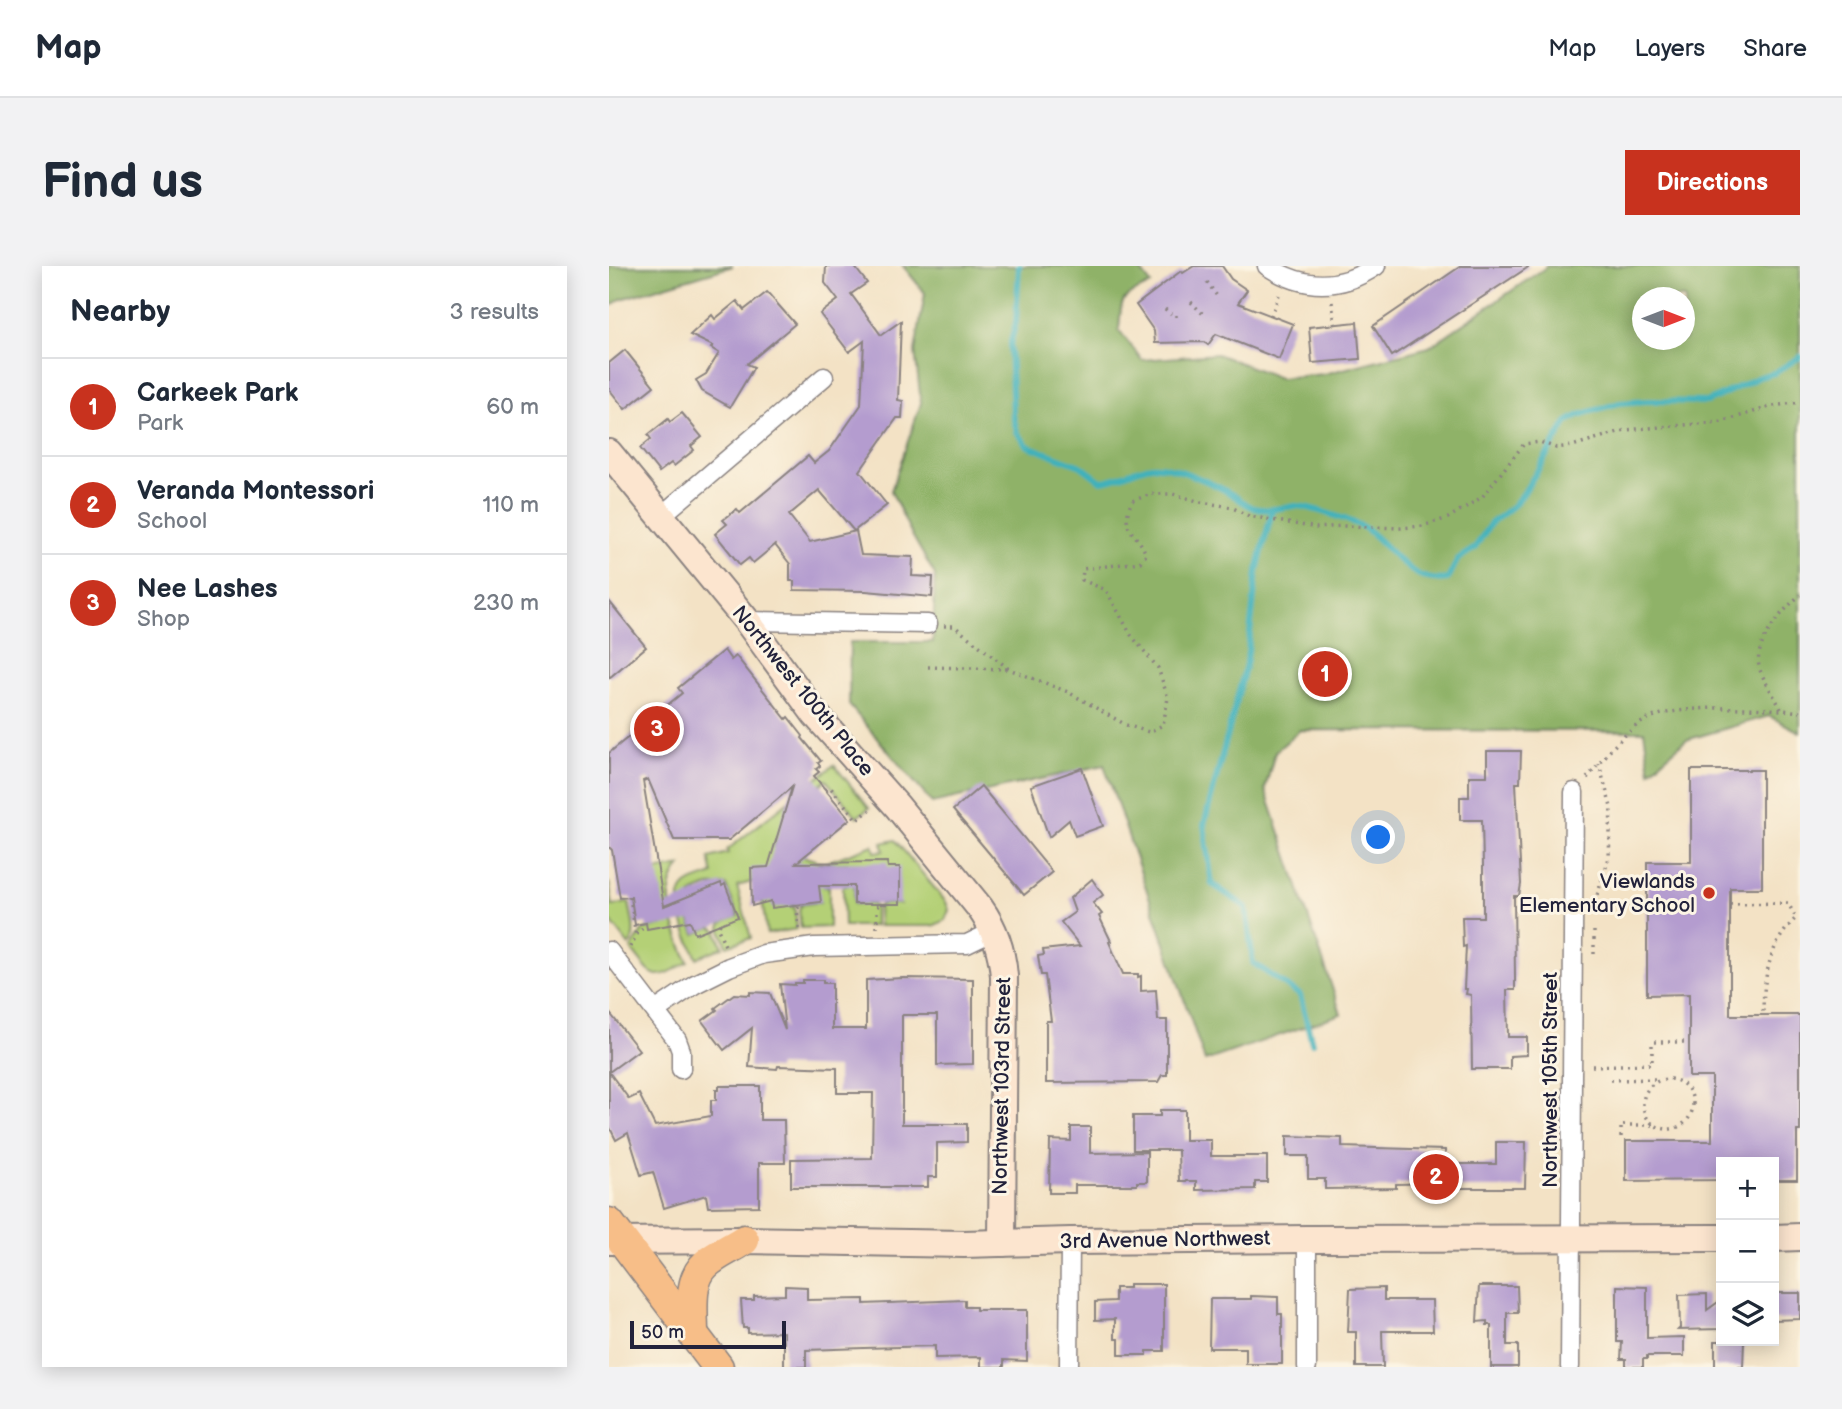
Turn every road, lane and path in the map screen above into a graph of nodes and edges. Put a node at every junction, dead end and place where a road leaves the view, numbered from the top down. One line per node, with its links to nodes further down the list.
1 (1267, 266): 2 (street)
2 (1376, 266)
3 (1207, 282): 5 (path)
4 (1279, 295): 10 (path)
5 (1217, 296)
6 (1332, 302): 12 (path)
7 (1191, 303): 9 (path)
8 (1165, 309): 11 (path)
9 (1204, 315)
10 (1271, 316)
11 (1176, 322)
12 (1335, 324)
13 (824, 377): 16 (street)
14 (1800, 402): 21 (path)
15 (609, 453): 16 (street, Northwest 100th Place)
16 (661, 516): 18 (street, Northwest 100th Place)
17 (1800, 595): 22 (path)
18 (747, 621): 19 (street); 38 (street, Northwest 100th Place)
19 (931, 625): 21 (path)
20 (928, 667): 21 (path)
21 (1009, 669)
22 (1782, 710): 23 (path); 24 (path)
23 (1800, 712)
24 (1599, 764): 26 (path); 32 (path)
25 (826, 790): 27 (path)
26 (1574, 792): 47 (street, Northwest 105th Street)
27 (871, 808)
28 (630, 897): 39 (path)
29 (1730, 904): 45 (path)
30 (877, 905): 36 (path)
31 (797, 906): 37 (path)
32 (1593, 909)
33 (1594, 922): 43 (path)
34 (646, 926): 39 (path)
35 (713, 927): 41 (path)
36 (877, 928)
37 (799, 930)
38 (994, 931): 44 (street); 61 (street, Northwest 103rd Street)
39 (636, 937): 40 (path)
40 (629, 948)
41 (726, 948)
42 (609, 951): 44 (street)
43 (1593, 959)
44 (655, 1012): 48 (street)
45 (1763, 1015)
46 (1689, 1042): 47 (path)
47 (1572, 1066): 58 (street, Northwest 105th Street)
48 (681, 1069)
49 (1664, 1079): 50 (path); 51 (path); 51 (path)
50 (1611, 1080)
51 (1653, 1125): 52 (path)
52 (1621, 1137)
53 (614, 1235): 59 (street, 3rd Avenue Northwest); 62 (main road)
54 (1800, 1237): 57 (street)
55 (1307, 1238): 58 (street, 3rd Avenue Northwest); 60 (street, 3rd Avenue Northwest); 65 (street)
56 (1716, 1238): 58 (street, 3rd Avenue Northwest)
57 (1779, 1238)
58 (1571, 1239): 66 (street, Northwest 105th Street)
59 (744, 1240): 61 (street, 3rd Avenue Northwest); 62 (main road)
60 (1070, 1241): 61 (street, 3rd Avenue Northwest); 64 (street)
61 (1002, 1243)
62 (693, 1333): 63 (main road)
63 (718, 1367)
64 (1069, 1367)
65 (1307, 1367)
66 (1570, 1367)

